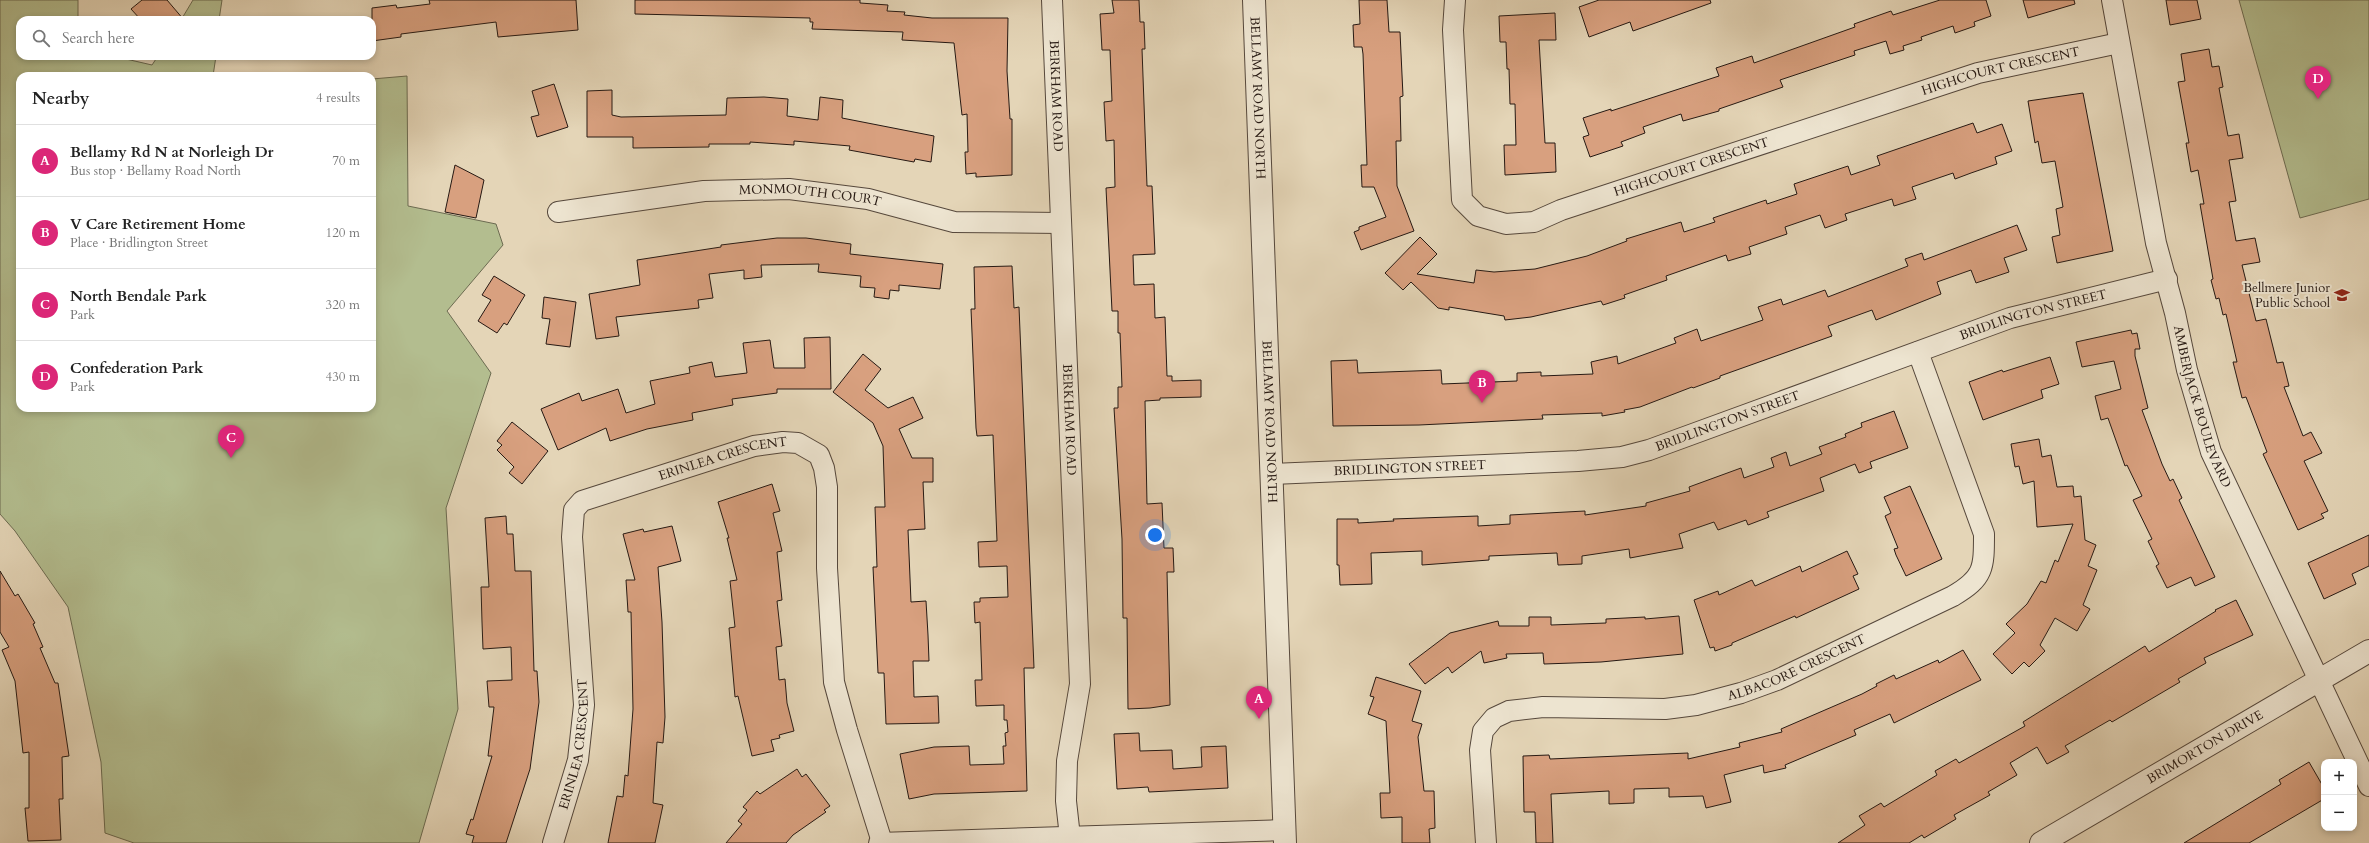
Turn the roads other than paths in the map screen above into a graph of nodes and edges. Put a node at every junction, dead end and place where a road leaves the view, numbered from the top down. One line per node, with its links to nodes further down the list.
1 (1052, 0): 7 (street, BERKHAM ROAD)
2 (1254, 0): 10 (street, BELLAMY ROAD NORTH)
3 (1455, 0): 5 (street, HIGHCOURT CRESCENT)
4 (2112, 0): 5 (street, AMBERJACK BOULEVARD)
5 (2120, 44): 8 (street, AMBERJACK BOULEVARD)
6 (558, 212): 7 (street, MONMOUTH COURT)
7 (1061, 223): 15 (street, BERKHAM ROAD)
8 (2166, 279): 9 (street, BRIDLINGTON STREET); 12 (street, AMBERJACK BOULEVARD)
9 (1918, 352): 10 (street, BRIDLINGTON STREET); 18 (street, ALBACORE CRESCENT)
10 (1272, 474): 14 (street, BELLAMY ROAD NORTH)
11 (2369, 651): 12 (street, BRIMORTON DRIVE)
12 (2319, 681): 13 (street, AMBERJACK BOULEVARD); 19 (street, BRIMORTON DRIVE)
13 (2369, 786)
14 (1285, 836): 15 (street)
15 (1070, 837): 17 (street)
16 (553, 843): 17 (street, ERINLEA CRESCENT)
17 (881, 843)
18 (1486, 843)
19 (2041, 843)

